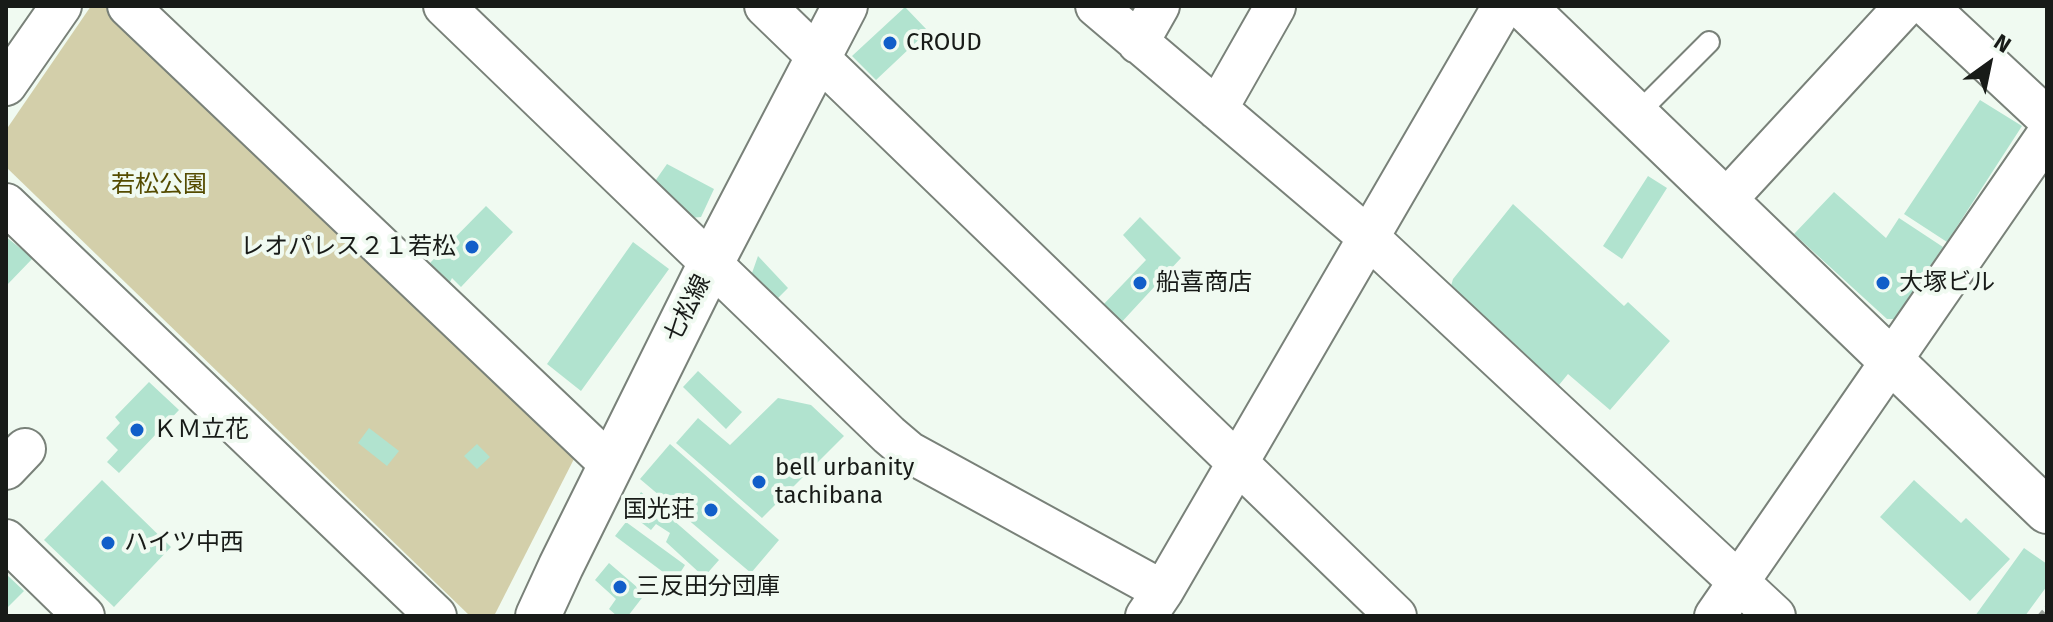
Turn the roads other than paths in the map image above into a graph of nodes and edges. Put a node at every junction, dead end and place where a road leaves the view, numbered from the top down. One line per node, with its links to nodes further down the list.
1 (61, 6): 15 (street)
2 (128, 6): 26 (street)
3 (444, 6): 23 (street)
4 (765, 6): 14 (street)
5 (845, 6): 14 (street, 七松線)
6 (1096, 6): 13 (street)
7 (1159, 6): 13 (street)
8 (1503, 6): 22 (street)
9 (1523, 6): 17 (street)
10 (1275, 7): 16 (street)
11 (1927, 8): 18 (street); 20 (street)
12 (1709, 42): 17 (lane)
13 (1138, 43): 16 (street)
14 (819, 57): 23 (street, 七松線); 25 (street)
15 (6, 85)
16 (1217, 109): 22 (street)
17 (1636, 115): 20 (street)
18 (2047, 118)
19 (2047, 135): 24 (street)
20 (1725, 201): 24 (street)
21 (6, 204): 33 (street)
22 (1368, 237): 25 (street); 29 (street)
23 (711, 263): 26 (street, 七松線); 30 (street)
24 (1891, 361): 27 (street); 29 (street)
25 (1238, 463): 30 (street); 31 (street)
26 (611, 465): 34 (street, 七松線)
27 (2047, 511)
28 (6, 540): 32 (street)
29 (1739, 582): 35 (street); 36 (street)
30 (1154, 604)
31 (1374, 608)
32 (84, 616)
33 (436, 616)
34 (538, 616)
35 (1715, 616)
36 (1775, 616)

